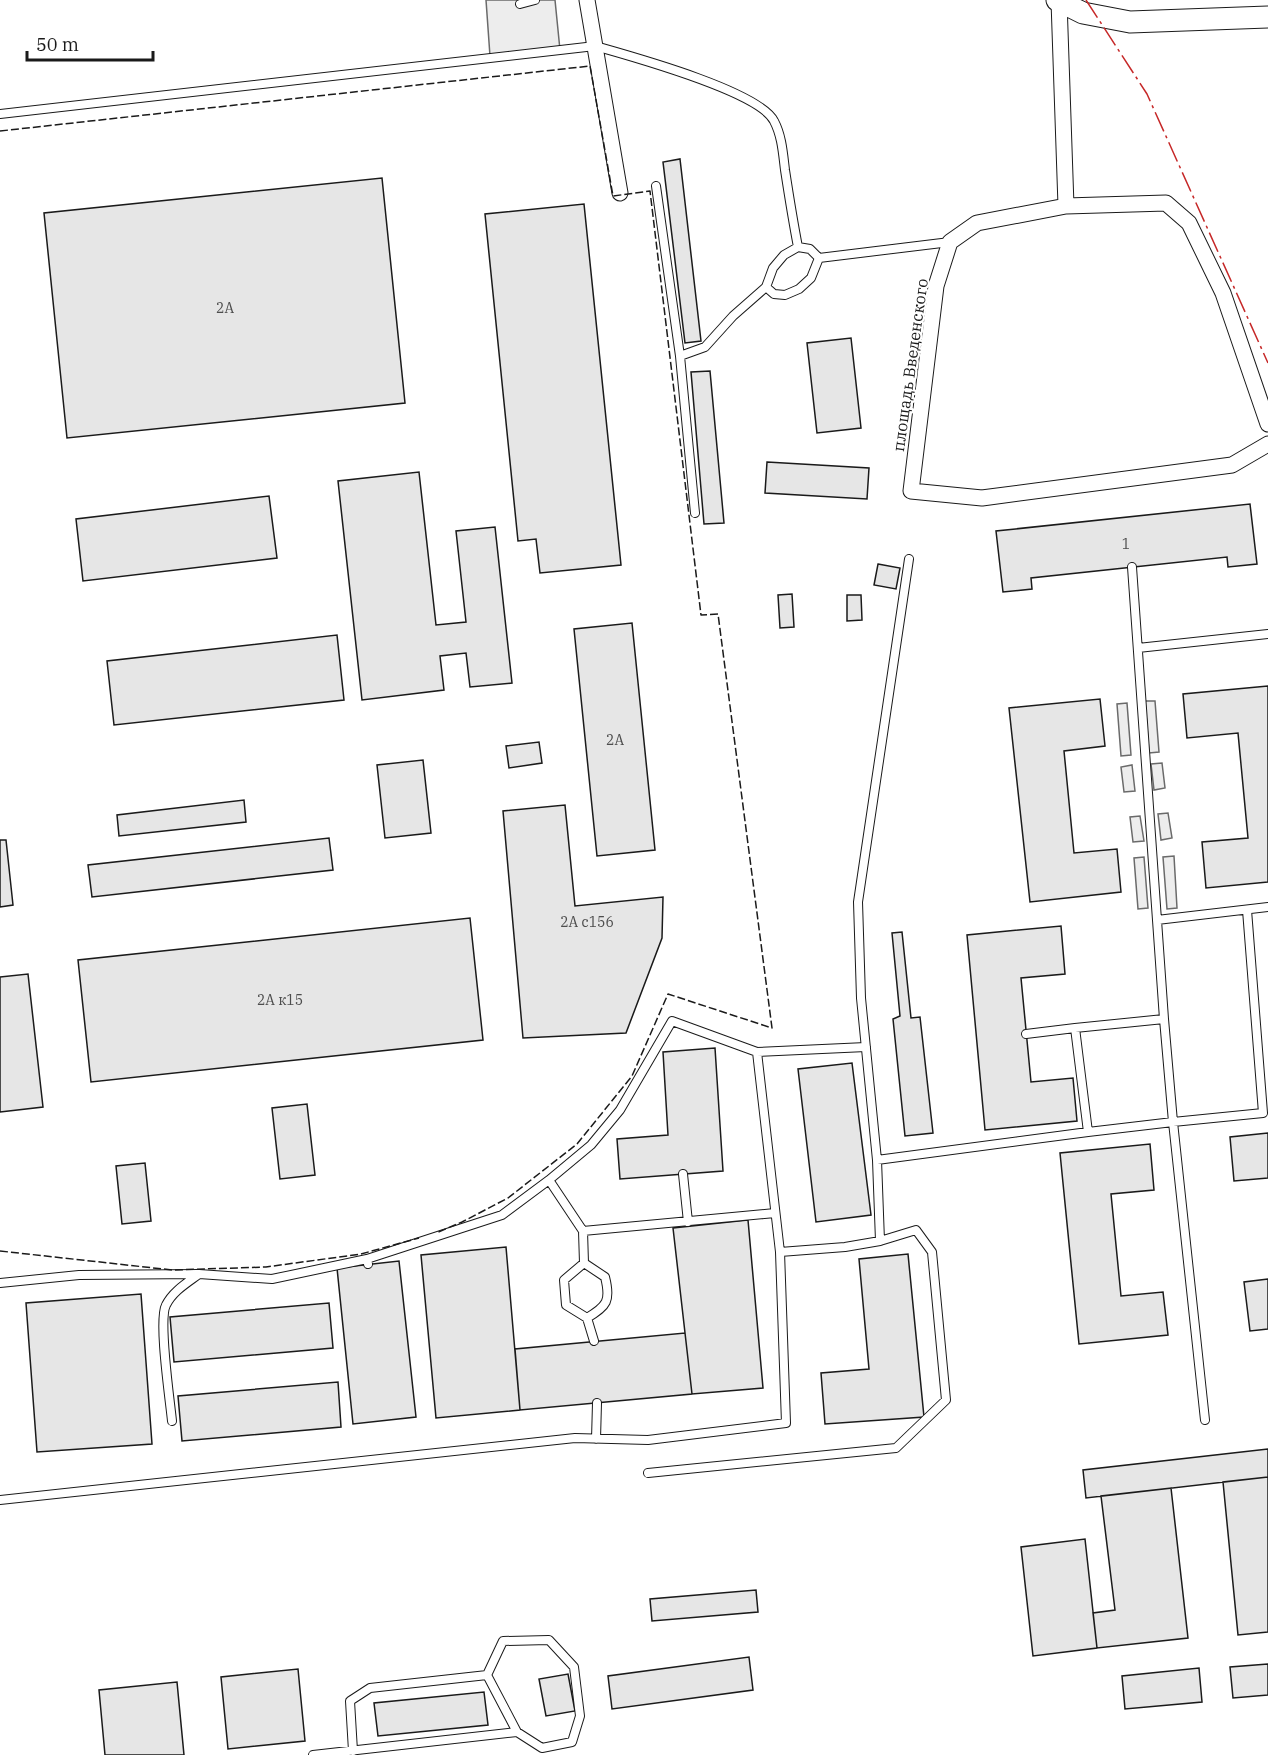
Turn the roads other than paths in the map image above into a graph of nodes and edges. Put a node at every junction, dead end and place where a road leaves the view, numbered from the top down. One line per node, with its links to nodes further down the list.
1 (535, 0): 4 (lane)
2 (587, 0): 6 (street)
3 (1058, 1): 5 (street); 10 (street)
4 (520, 4)
5 (1268, 17)
6 (595, 46): 7 (lane); 9 (street); 12 (lane)
7 (0, 114)
8 (656, 186): 15 (lane)
9 (620, 193)
10 (1066, 206): 11 (street); 16 (street)
11 (950, 242): 13 (lane); 17 (street, площадь Введенского)
12 (798, 247): 13 (lane); 14 (lane)
13 (819, 258): 14 (lane)
14 (766, 287): 15 (lane)
15 (680, 356): 18 (lane)
16 (1268, 424)
17 (1268, 444)
18 (695, 513)
19 (909, 559): 29 (lane)
20 (1132, 567): 22 (lane)
21 (1268, 634): 22 (lane)
22 (1138, 648): 25 (lane)
23 (1268, 907): 24 (lane)
24 (1247, 910): 25 (lane); 31 (lane)
25 (1157, 920): 26 (lane)
26 (1164, 1018): 27 (lane); 32 (lane)
27 (1075, 1028): 28 (lane); 33 (lane)
28 (1026, 1034)
29 (866, 1047): 30 (lane); 34 (lane)
30 (757, 1052): 36 (lane); 37 (lane)
31 (1265, 1113): 32 (lane)
32 (1173, 1122): 33 (lane); 48 (lane)
33 (1088, 1131): 34 (lane)
34 (877, 1160): 40 (lane)
35 (683, 1174): 38 (lane)
36 (549, 1180): 39 (lane); 43 (lane)
37 (775, 1213): 38 (lane); 41 (lane)
38 (688, 1222): 39 (lane)
39 (583, 1231): 42 (lane)
40 (880, 1241): 41 (lane); 51 (lane)
41 (780, 1252): 50 (lane)
42 (584, 1263): 45 (lane); 45 (lane)
43 (199, 1274): 44 (lane); 49 (lane)
44 (0, 1283)
45 (587, 1318): 46 (lane)
46 (594, 1341)
47 (597, 1403): 50 (lane)
48 (1205, 1420)
49 (172, 1421)
50 (596, 1439): 52 (lane)
51 (648, 1473)
52 (0, 1500)
53 (488, 1675): 54 (lane); 54 (lane); 55 (lane)
54 (517, 1732): 55 (lane)
55 (353, 1750): 56 (lane)
56 (313, 1755)

